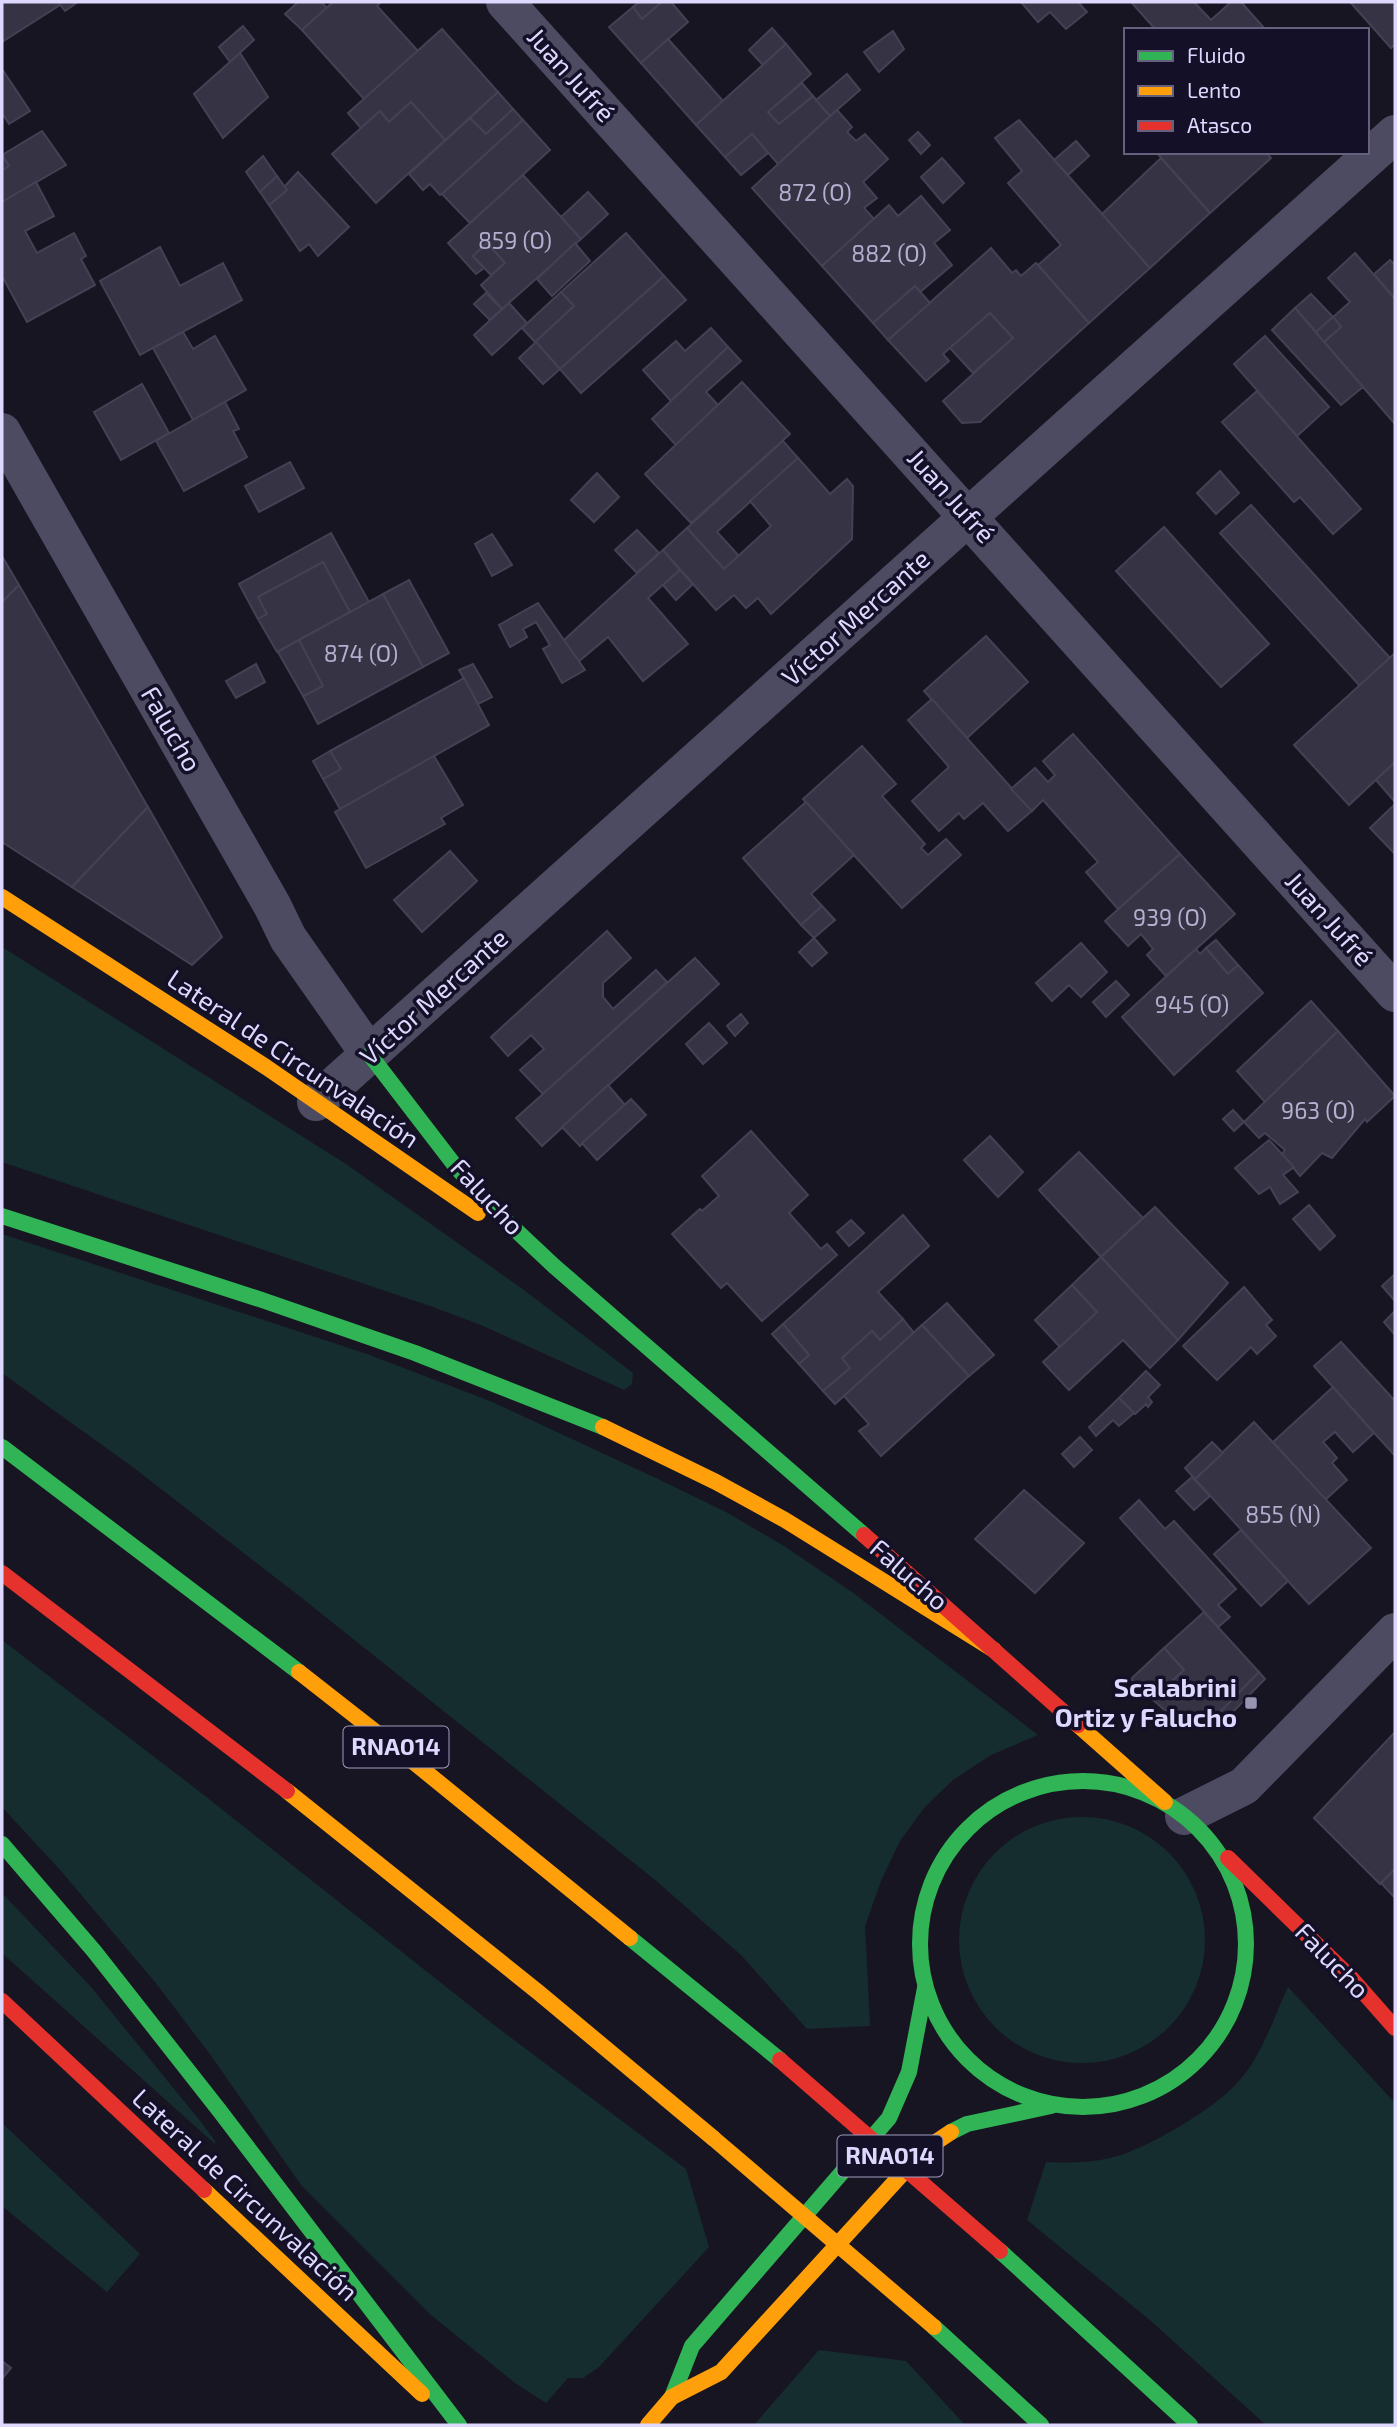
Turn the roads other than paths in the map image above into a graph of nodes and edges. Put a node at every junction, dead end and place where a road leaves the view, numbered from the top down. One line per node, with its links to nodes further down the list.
1 (505, 2): 4 (street, Juan Jufré)
2 (1395, 134): 4 (street, Víctor Mercante)
3 (2, 432): 7 (street, Falucho)
4 (969, 516): 6 (street, Juan Jufré); 7 (street, Víctor Mercante)
5 (2, 897): 8 (main road, Lateral de Circunvalación)
6 (1395, 993)
7 (370, 1055): 8 (street, Víctor Mercante); 10 (main road, Falucho)
8 (316, 1102): 10 (main road, Lateral de Circunvalación)
9 (2, 1216): 14 (main road)
10 (554, 1266): 14 (main road, Falucho)
11 (2, 1447): 25 (main road, RNA014, bridge)
12 (2, 1573): 24 (main road, bridge)
13 (1395, 1632): 15 (street)
14 (994, 1650): 15 (main road, Falucho)
15 (1185, 1818): 17 (main road); 19 (main road, Falucho); 20 (main road)
16 (2, 1844): 22 (main road)
17 (925, 1988): 20 (main road); 21 (main road)
18 (2, 2001): 22 (main road, Lateral de Circunvalación)
19 (1395, 2028)
20 (1056, 2105): 21 (main road)
21 (673, 2398): 23 (main road)
22 (458, 2425)
23 (648, 2425)
24 (1041, 2425)
25 (1190, 2425)

